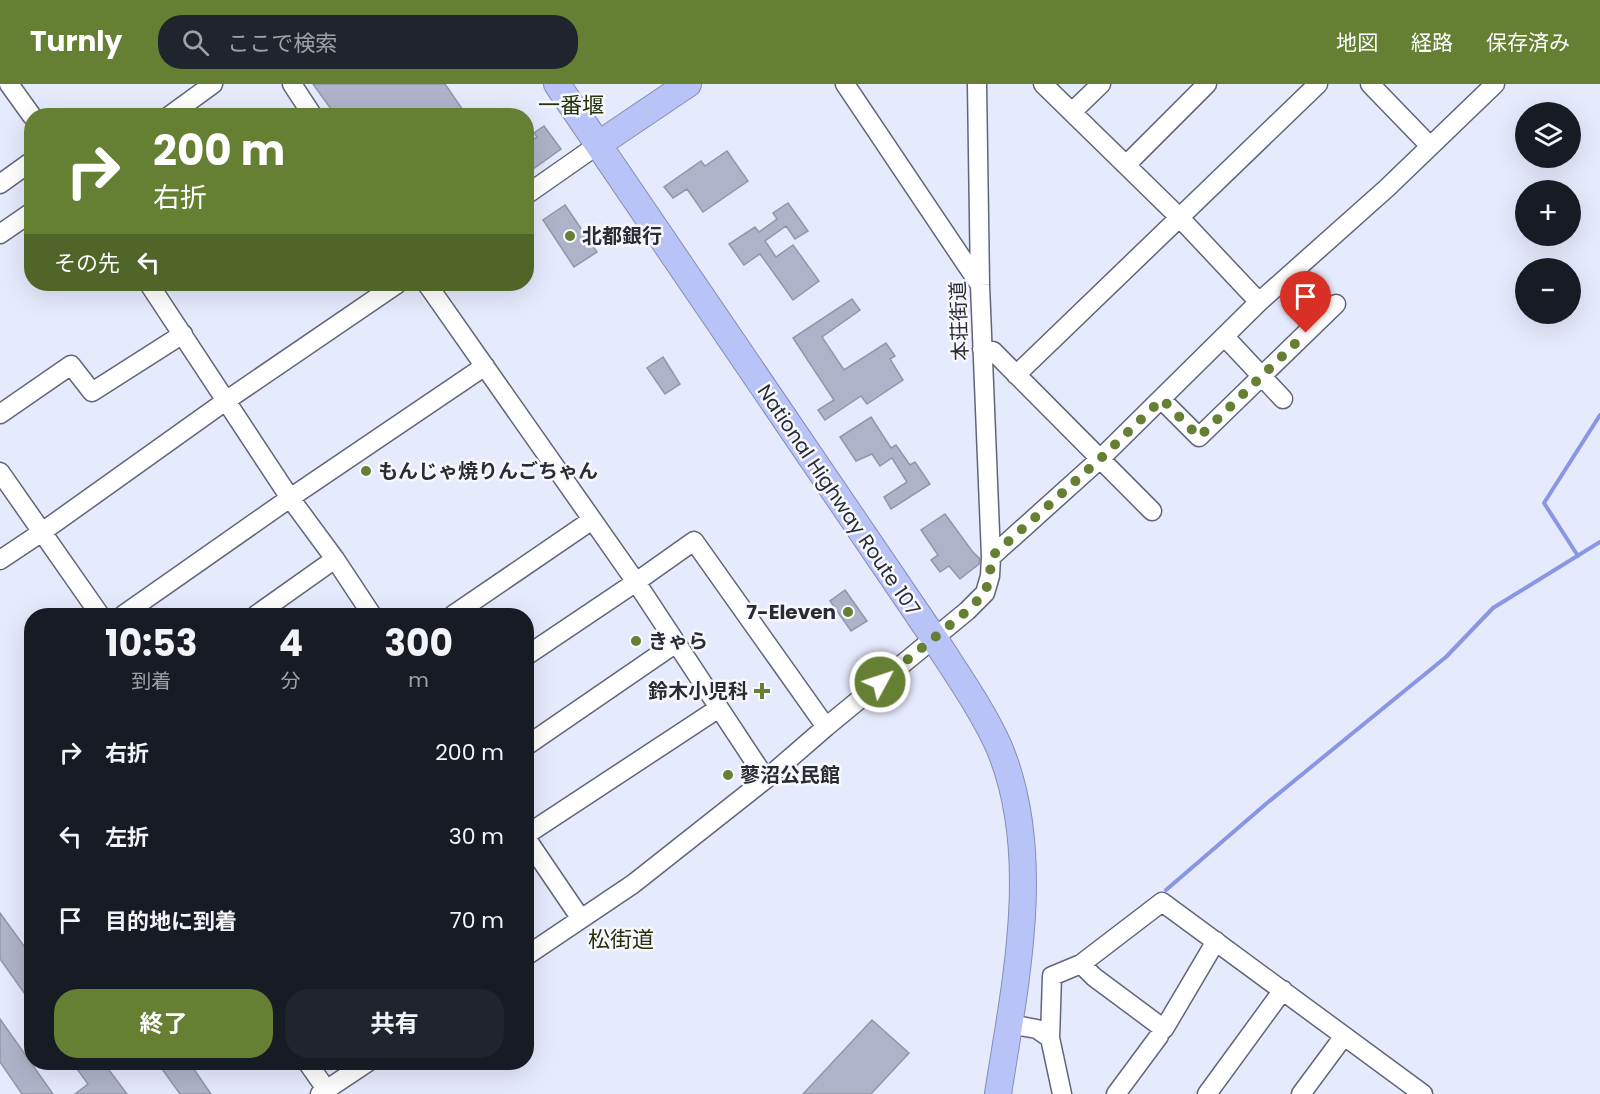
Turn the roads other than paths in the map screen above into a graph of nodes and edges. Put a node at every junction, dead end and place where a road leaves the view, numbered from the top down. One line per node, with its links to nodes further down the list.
1 (9, 84): 14 (street)
2 (292, 84): 16 (street)
3 (556, 84): 18 (highway, National Highway Route 107)
4 (688, 84): 18 (highway)
5 (845, 84): 27 (street)
6 (977, 84): 27 (street, 本荘街道)
7 (1043, 84): 17 (street)
8 (1101, 84): 17 (street)
9 (1207, 84): 20 (street)
10 (1318, 84): 25 (street)
11 (1370, 84): 19 (street)
12 (206, 86): 15 (street)
13 (1488, 86): 19 (street)
14 (26, 108)
15 (179, 108)
16 (306, 108)
17 (1072, 112): 20 (street)
18 (599, 144): 23 (street); 58 (highway, National Highway Route 107)
19 (1430, 146): 31 (street)
20 (1126, 165): 25 (street)
21 (24, 167): 22 (street)
22 (0, 184)
23 (534, 189)
24 (24, 216): 26 (street)
25 (1180, 218): 31 (street); 37 (street)
26 (2, 226)
27 (980, 285): 35 (street, 本荘街道)
28 (154, 291): 33 (street)
29 (387, 291): 41 (street)
30 (432, 291): 36 (street)
31 (1259, 302): 34 (street)
32 (1336, 304): 38 (street)
33 (183, 334): 41 (street); 42 (street)
34 (1225, 337): 38 (street); 39 (street)
35 (982, 349): 37 (street); 49 (street, 本荘街道)
36 (485, 366): 45 (street); 47 (street)
37 (1016, 375): 43 (street)
38 (1261, 376): 39 (street); 40 (street)
39 (1162, 399): 43 (street)
40 (1283, 399)
41 (227, 400): 45 (street); 48 (street)
42 (0, 414)
43 (1100, 459): 46 (street); 49 (street)
44 (0, 472): 48 (street)
45 (290, 498): 50 (street); 54 (street)
46 (1152, 511)
47 (592, 520): 52 (street); 57 (street)
48 (42, 532): 51 (street); 53 (street)
49 (991, 557): 58 (street, 本荘街道)
50 (335, 559): 55 (street); 56 (street)
51 (0, 560)
52 (636, 582): 59 (street); 60 (street); 62 (street)
53 (95, 608)
54 (133, 608)
55 (266, 608)
56 (367, 608)
57 (463, 608)
58 (934, 638): 62 (street, 本荘街道); 72 (highway, National Highway Route 107)
59 (676, 643): 61 (street); 63 (street)
60 (534, 651)
61 (719, 708): 64 (street); 65 (street)
62 (826, 727): 64 (street, 本荘街道)
63 (534, 741)
64 (766, 780): 67 (street, 本荘街道)
65 (534, 832)
66 (534, 849): 67 (street)
67 (581, 919): 69 (street, 本荘街道)
68 (1216, 941): 70 (street); 70 (street); 71 (street)
69 (534, 951)
70 (1081, 964): 75 (street)
71 (1283, 990): 74 (street); 83 (street)
72 (1009, 1024): 75 (street); 80 (highway, National Highway Route 107)
73 (1159, 1036): 82 (street)
74 (1344, 1036): 78 (street); 84 (street)
75 (1050, 1038): 81 (street)
76 (311, 1070): 79 (street)
77 (356, 1070): 79 (street)
78 (1398, 1087): 85 (street)
79 (323, 1092)
80 (998, 1094)
81 (1062, 1094)
82 (1116, 1094)
83 (1207, 1094)
84 (1300, 1094)
85 (1423, 1094)

